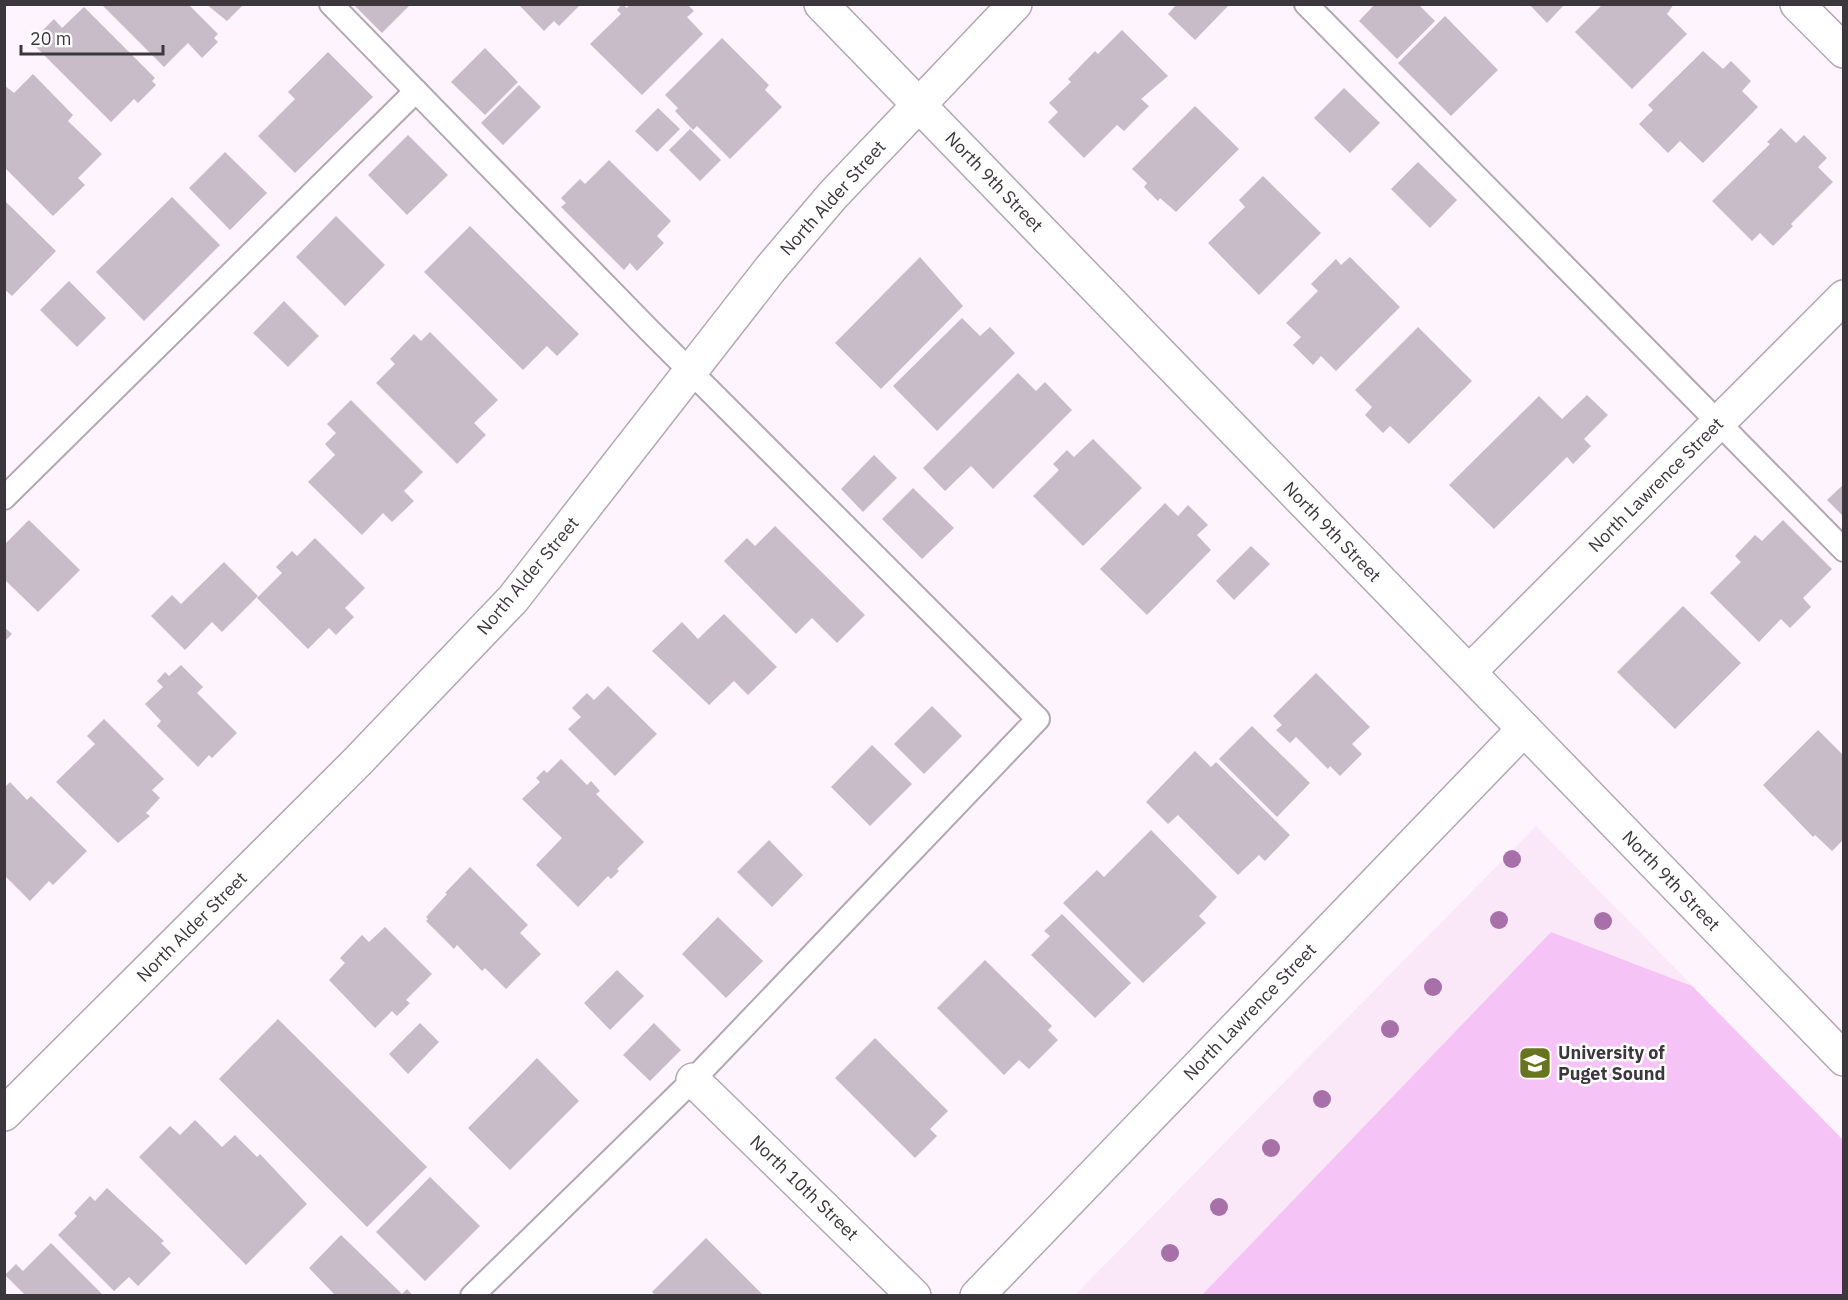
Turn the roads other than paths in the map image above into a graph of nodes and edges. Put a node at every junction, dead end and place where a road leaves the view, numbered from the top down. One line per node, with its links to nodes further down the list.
1 (331, 4): 7 (lane)
2 (821, 4): 8 (street, North 9th Street)
3 (1015, 4): 8 (street, North Alder Street)
4 (1306, 4): 11 (lane)
5 (1797, 4): 6 (street)
6 (1844, 51)
7 (416, 91): 10 (lane); 12 (lane)
8 (918, 104): 10 (street, North Alder Street); 14 (street, North 9th Street)
9 (1844, 297): 11 (street, North Lawrence Street)
10 (690, 370): 17 (lane); 18 (street, North Alder Street)
11 (1719, 421): 13 (lane); 14 (street, North Lawrence Street)
12 (4, 498)
13 (1844, 550)
14 (1468, 672): 15 (street, North 9th Street)
15 (1524, 729): 16 (street, North 9th Street); 21 (street, North Lawrence Street)
16 (1844, 1059)
17 (693, 1080): 19 (lane); 20 (street, North 10th Street)
18 (4, 1114)
19 (472, 1296)
20 (914, 1296)
21 (977, 1296)

